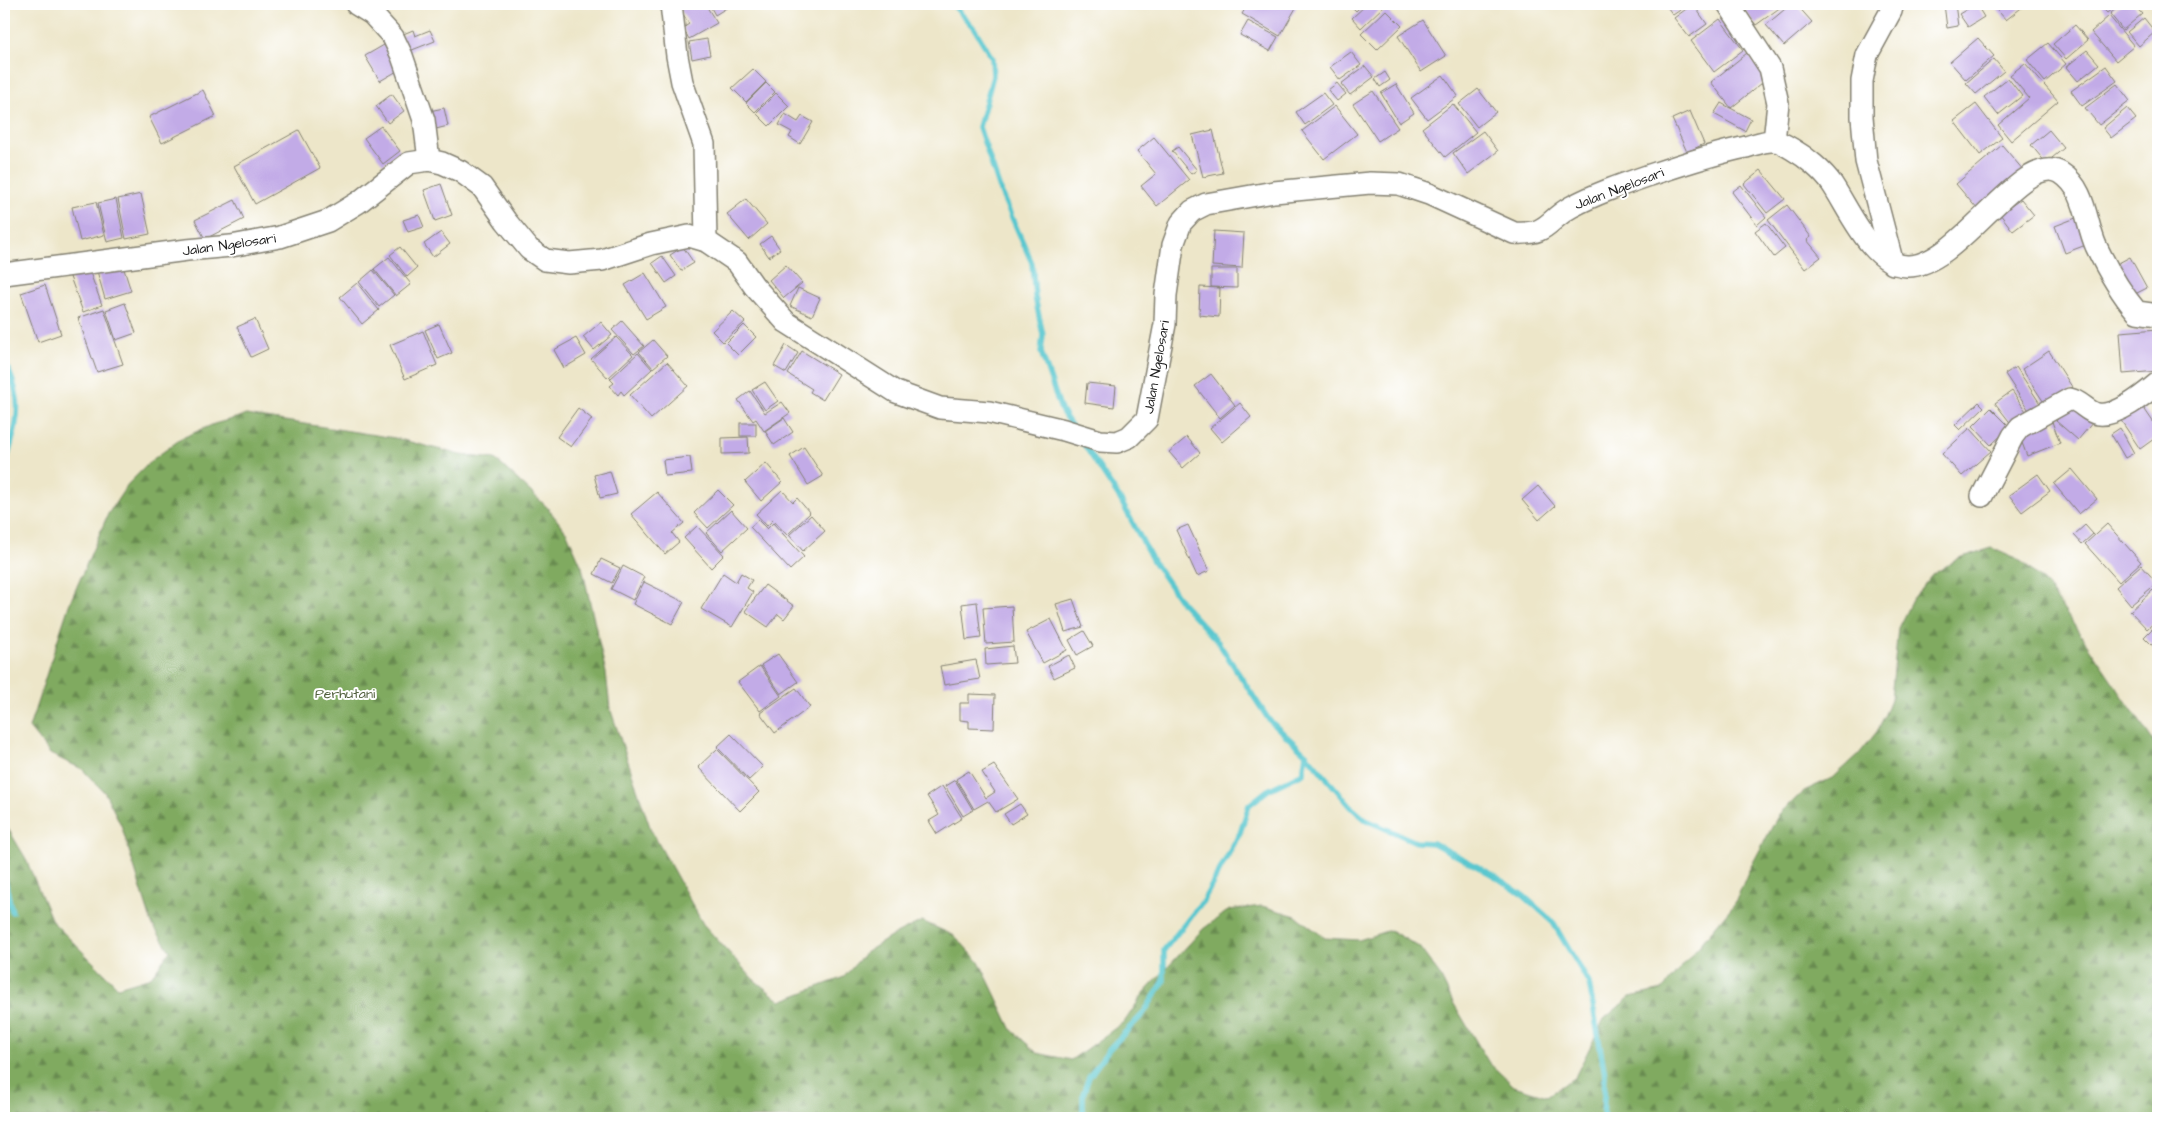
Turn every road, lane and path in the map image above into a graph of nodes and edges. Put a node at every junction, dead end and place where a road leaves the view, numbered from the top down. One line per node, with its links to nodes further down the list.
1 (356, 4): 6 (street)
2 (671, 4): 7 (street)
3 (1728, 4): 5 (street)
4 (1893, 4): 8 (street)
5 (1774, 141): 7 (street, Jalan Ngelosari); 8 (street)
6 (429, 160): 7 (street, Jalan Ngelosari); 9 (street, Jalan Ngelosari)
7 (706, 241)
8 (1893, 264): 10 (street)
9 (4, 274)
10 (2158, 315)
11 (2158, 383): 12 (street)
12 (1982, 496)

